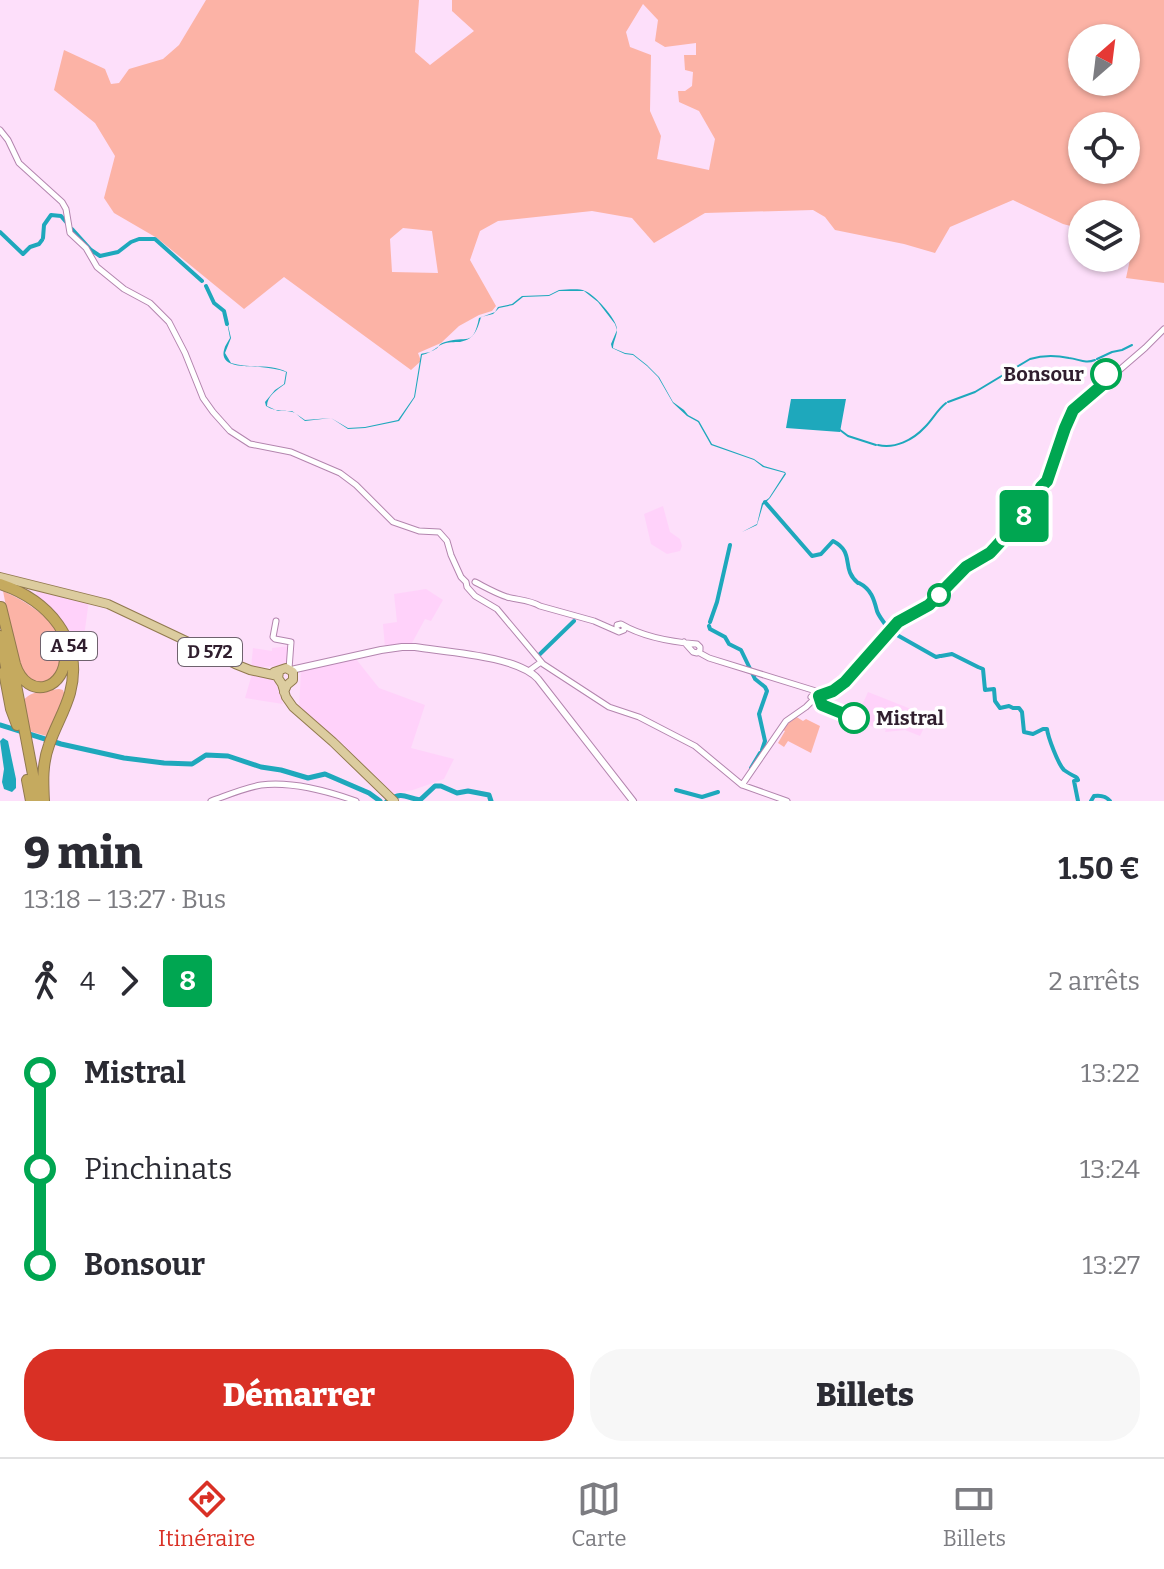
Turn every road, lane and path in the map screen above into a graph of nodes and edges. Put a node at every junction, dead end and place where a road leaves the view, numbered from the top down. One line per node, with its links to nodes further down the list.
1 (0, 130): 4 (street)
2 (1164, 329): 13 (street)
3 (0, 577): 12 (main road, D 572)
4 (471, 585): 10 (street); 13 (street)
5 (0, 586): 6 (highway, A 54); 19 (highway, A 54)
6 (0, 605): 14 (highway)
7 (276, 621): 12 (street)
8 (0, 636): 14 (highway)
9 (0, 656): 14 (highway)
10 (541, 662): 11 (street); 16 (street)
11 (529, 671): 12 (main road); 22 (main road)
12 (285, 676): 17 (main road)
13 (814, 696): 16 (street)
14 (20, 726): 15 (highway)
15 (22, 738): 18 (highway); 19 (highway)
16 (742, 785): 23 (street)
17 (390, 798)
18 (31, 801)
19 (41, 801)
20 (211, 801): 21 (street)
21 (356, 801)
22 (633, 801)
23 (787, 801)

